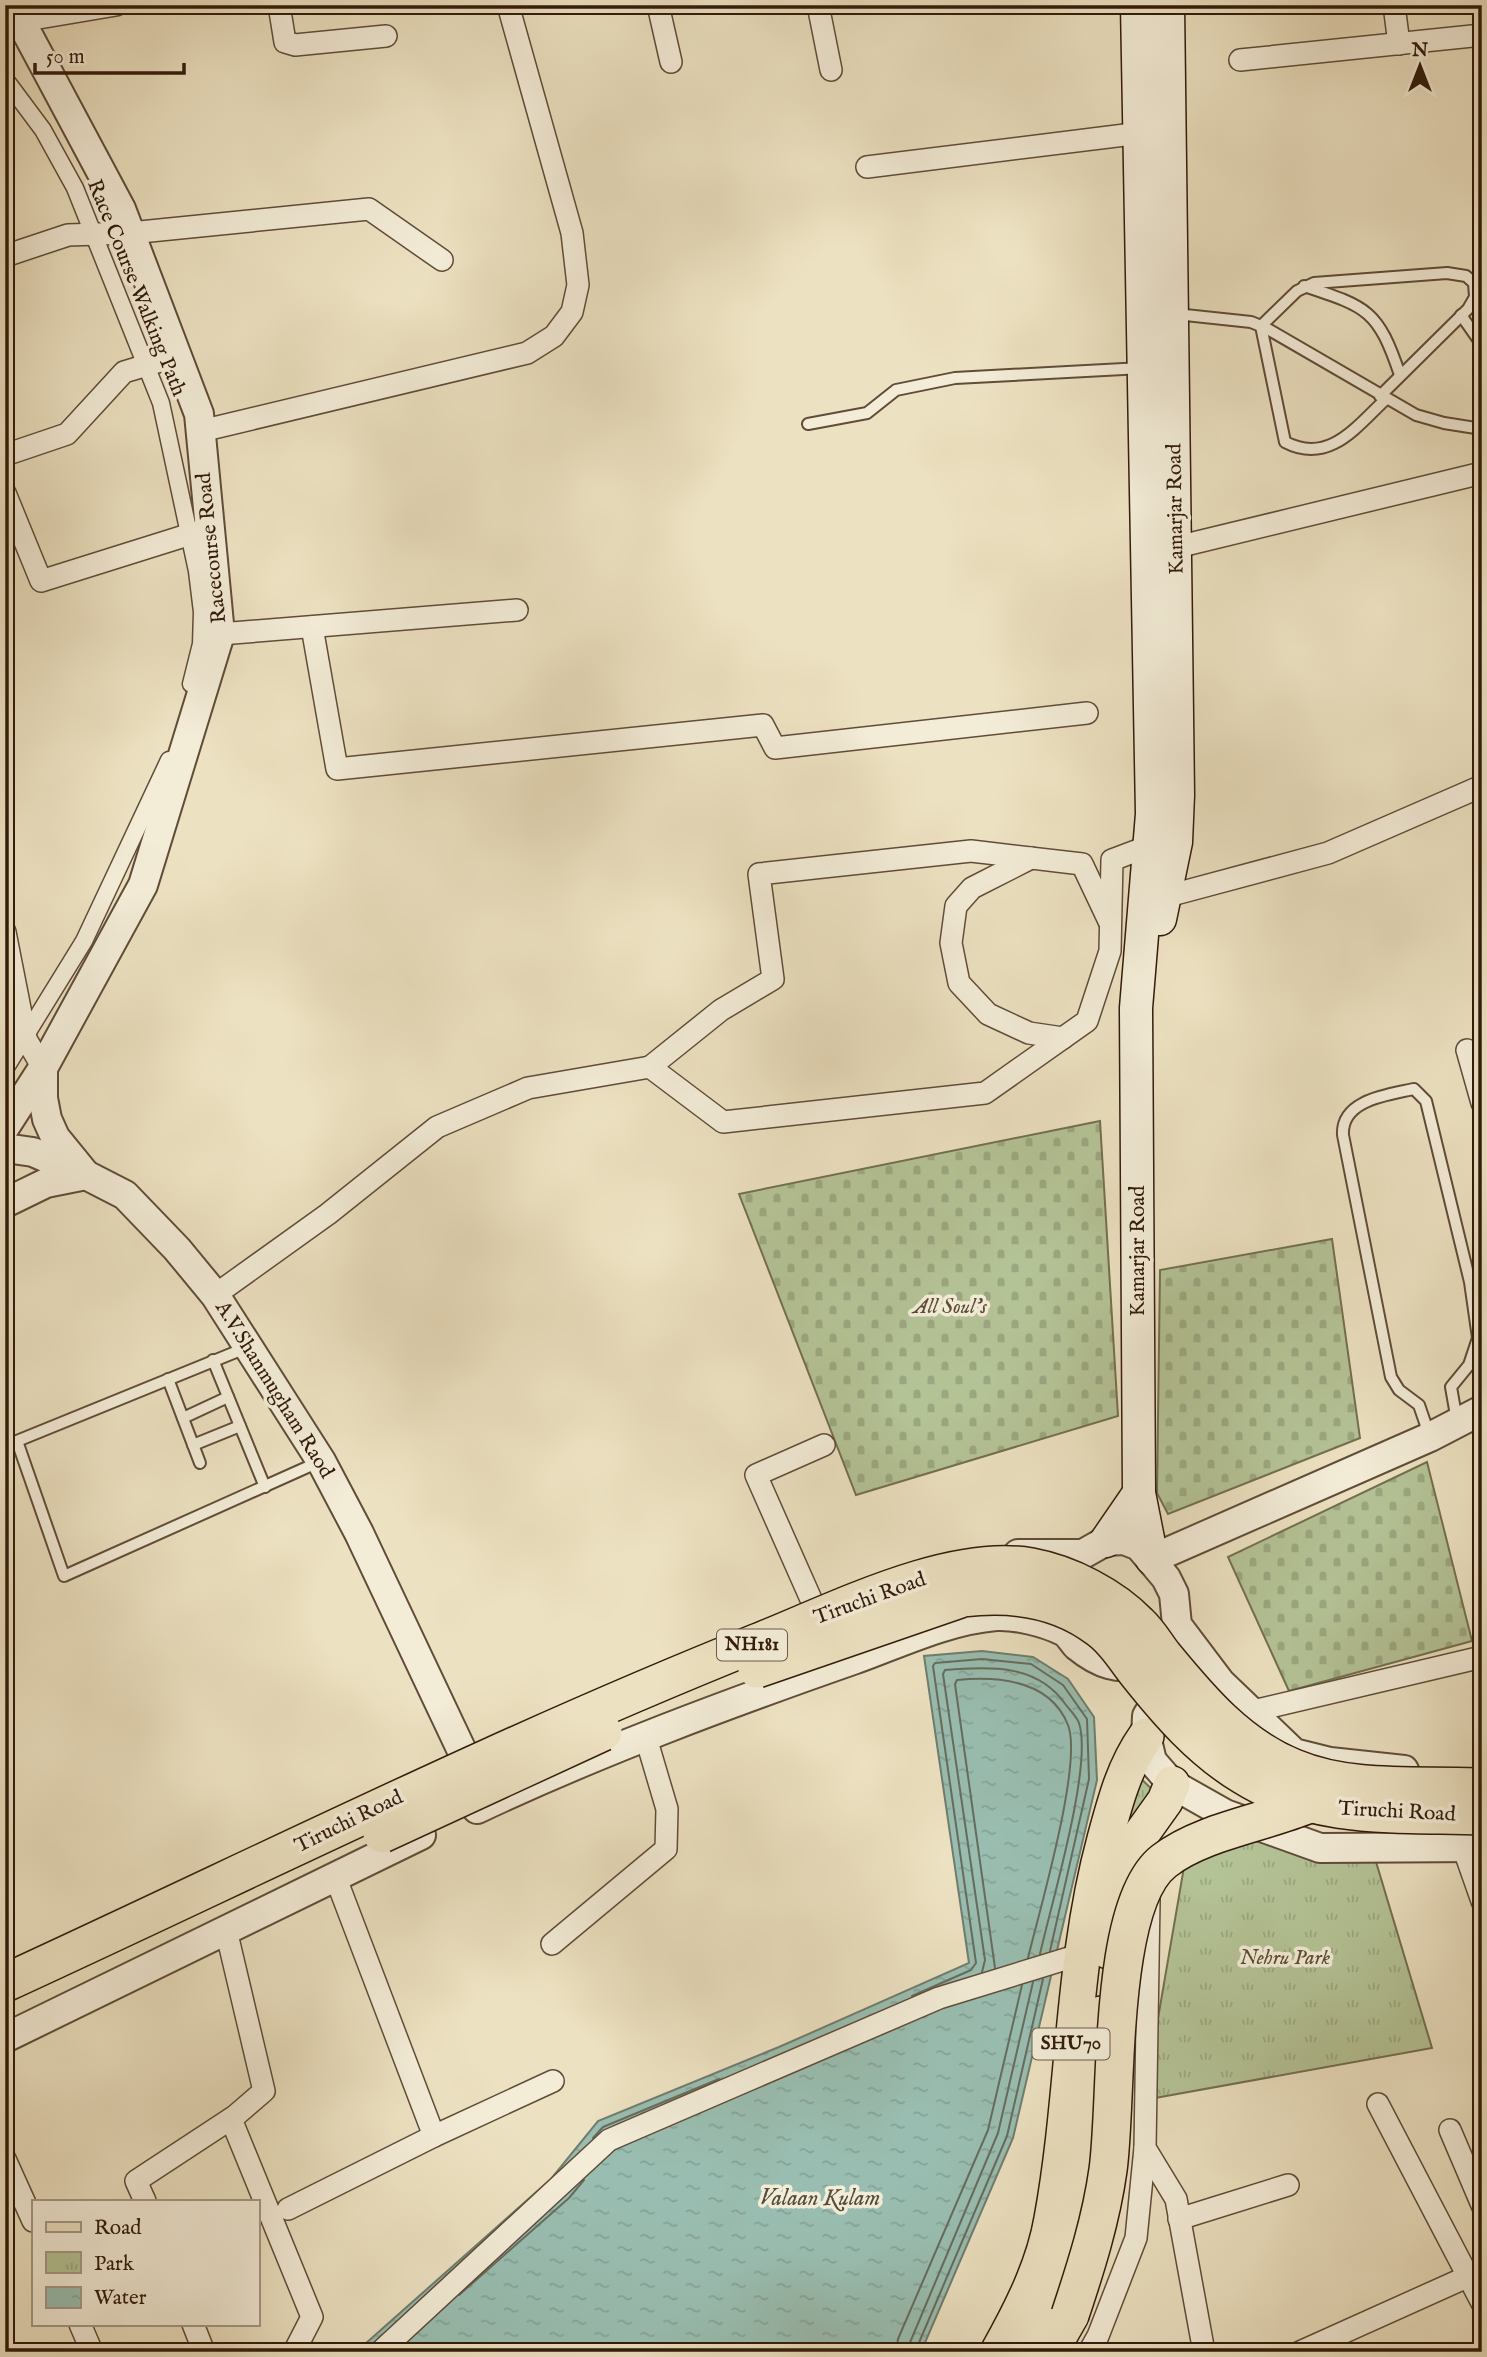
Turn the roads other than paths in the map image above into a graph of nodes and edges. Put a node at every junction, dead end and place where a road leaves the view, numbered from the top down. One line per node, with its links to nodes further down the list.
1 (116, 5): 9 (street)
2 (279, 5): 10 (street)
3 (508, 5): 35 (street)
4 (658, 5): 14 (street)
5 (818, 5): 15 (street)
6 (1137, 5): 17 (main road, Kamarjar Road)
7 (1168, 5): 24 (main road, Kamarjar Road)
8 (1394, 5): 12 (street)
9 (14, 13): 19 (street, Racecourse Road)
10 (386, 36)
11 (1482, 36): 12 (street)
12 (1399, 44): 13 (street)
13 (1240, 60)
14 (671, 62)
15 (831, 70)
16 (5, 79): 20 (street, Race Course Walking Path)
17 (1141, 133): 18 (street); 30 (main road, Kamarjar Road)
18 (866, 167)
19 (130, 233): 20 (street); 22 (street); 28 (street, Racecourse Road)
20 (95, 234): 21 (street); 29 (street, Race Course Walking Path)
21 (5, 256)
22 (442, 260)
23 (1304, 286): 25 (lane); 26 (lane); 31 (lane)
24 (1173, 314): 26 (lane); 40 (main road, Kamarjar Road)
25 (1461, 315): 27 (lane); 31 (lane)
26 (1261, 326): 32 (lane); 32 (lane)
27 (1482, 345)
28 (177, 356): 29 (street); 35 (street, Racecourse Road)
29 (147, 365): 36 (street); 39 (street, Race Course Walking Path)
30 (1144, 368): 33 (lane); 46 (main road, Kamarjar Road)
31 (1400, 375): 32 (lane)
32 (1383, 397): 34 (lane)
33 (808, 424)
34 (1482, 429)
35 (201, 431): 39 (street, Racecourse Road)
36 (5, 455)
37 (1482, 473): 40 (street)
38 (5, 493): 39 (street)
39 (200, 531): 43 (street, Racecourse Road); 53 (street, Race Course Walking Path)
40 (1177, 547): 48 (main road, Kamarjar Road)
41 (517, 610): 42 (street)
42 (312, 627): 43 (street); 44 (street)
43 (220, 634): 56 (street, Racecourse Road)
44 (1087, 713)
45 (1482, 786): 48 (street)
46 (1149, 846): 49 (street); 51 (main road, Kamarjar Road)
47 (1031, 858): 49 (street); 52 (street); 55 (street)
48 (1164, 897): 51 (main road, Kamarjar Road)
49 (1111, 925): 52 (street)
50 (5, 932): 53 (street)
51 (1136, 1008): 77 (main road, Kamarjar Road)
52 (1063, 1038): 55 (street)
53 (26, 1039): 56 (street); 57 (street, Race Course Walking Path)
54 (1467, 1050): 58 (street)
55 (650, 1067): 63 (street)
56 (43, 1068): 59 (street, Racecourse Road); 61 (street, A.V.Shanmugham Raod)
57 (5, 1069)
58 (1482, 1103)
59 (5, 1126)
60 (5, 1148): 61 (street)
61 (86, 1175): 62 (street); 63 (street, A.V.Shanmugham Raod)
62 (5, 1203)
63 (215, 1295): 64 (street, A.V.Shanmugham Raod)
64 (248, 1347): 65 (lane); 74 (street, A.V.Shanmugham Raod)
65 (213, 1360): 66 (lane); 67 (lane)
66 (168, 1379): 69 (lane); 76 (lane)
67 (228, 1397): 69 (lane); 70 (lane)
68 (1470, 1417): 71 (street); 71 (lane)
69 (183, 1418): 72 (lane)
70 (240, 1426): 72 (lane); 76 (lane)
71 (1430, 1437): 79 (street)
72 (193, 1444): 75 (lane)
73 (824, 1445): 80 (street)
74 (321, 1461): 76 (lane); 89 (street, A.V.Shanmugham Raod)
75 (200, 1463)
76 (265, 1486)
77 (1139, 1493): 78 (main road); 79 (main road, Kamarjar Road)
78 (1095, 1548): 79 (street); 80 (street); 82 (street)
79 (1152, 1559): 81 (street)
80 (814, 1606): 89 (street)
81 (1177, 1625): 84 (street); 85 (street)
82 (1065, 1632): 84 (street, Tiruchi Road / NH181); 88 (street, Tiruchi Road / NH181)
83 (1482, 1657): 86 (street)
84 (1106, 1663): 87 (street, Tiruchi Road)
85 (1214, 1671): 86 (street); 87 (street)
86 (1249, 1712): 90 (street)
87 (1147, 1726): 93 (street); 101 (main road, SHU70)
88 (646, 1738): 97 (street, Tiruchi Road / NH181); 100 (street)
89 (463, 1753): 102 (street)
90 (1294, 1753): 91 (street); 94 (street)
91 (1482, 1771)
92 (1482, 1787): 103 (highway, Tiruchi Road / NH181, bridge)
93 (1169, 1793): 94 (street); 111 (street); 128 (main road, SHU70)
94 (1207, 1804): 96 (street)
95 (1307, 1805): 96 (highway, Tiruchi Road / NH181, bridge); 104 (highway, Tiruchi Road / NH181, bridge); 129 (highway, bridge)
96 (1475, 1837): 98 (street)
97 (335, 1877): 99 (street, Tiruchi Road / NH181); 110 (street)
98 (1482, 1901)
99 (226, 1930): 105 (street, Tiruchi Road / NH181); 108 (street)
100 (552, 1944)
101 (1082, 1954): 126 (street); 127 (main road, SHU70)
102 (5, 1966)
103 (5, 1983)
104 (5, 2011)
105 (5, 2038)
106 (554, 2081): 110 (street)
107 (1378, 2104): 119 (street)
108 (231, 2119): 114 (street); 125 (street)
109 (1450, 2130): 115 (street)
110 (434, 2136): 116 (street)
111 (1145, 2148): 118 (street); 130 (street)
112 (5, 2159): 117 (street)
113 (1288, 2185): 118 (street)
114 (145, 2200)
115 (1482, 2205)
116 (288, 2209)
117 (32, 2219)
118 (1179, 2219): 131 (street)
119 (1475, 2275): 120 (street); 132 (street)
120 (1482, 2303)
121 (81, 2326): 123 (street)
122 (194, 2326): 124 (street)
123 (92, 2352)
124 (204, 2352)
125 (294, 2352)
126 (380, 2352)
127 (998, 2352)
128 (1027, 2352)
129 (1049, 2352)
130 (1089, 2352)
131 (1204, 2352)
132 (1300, 2352)

